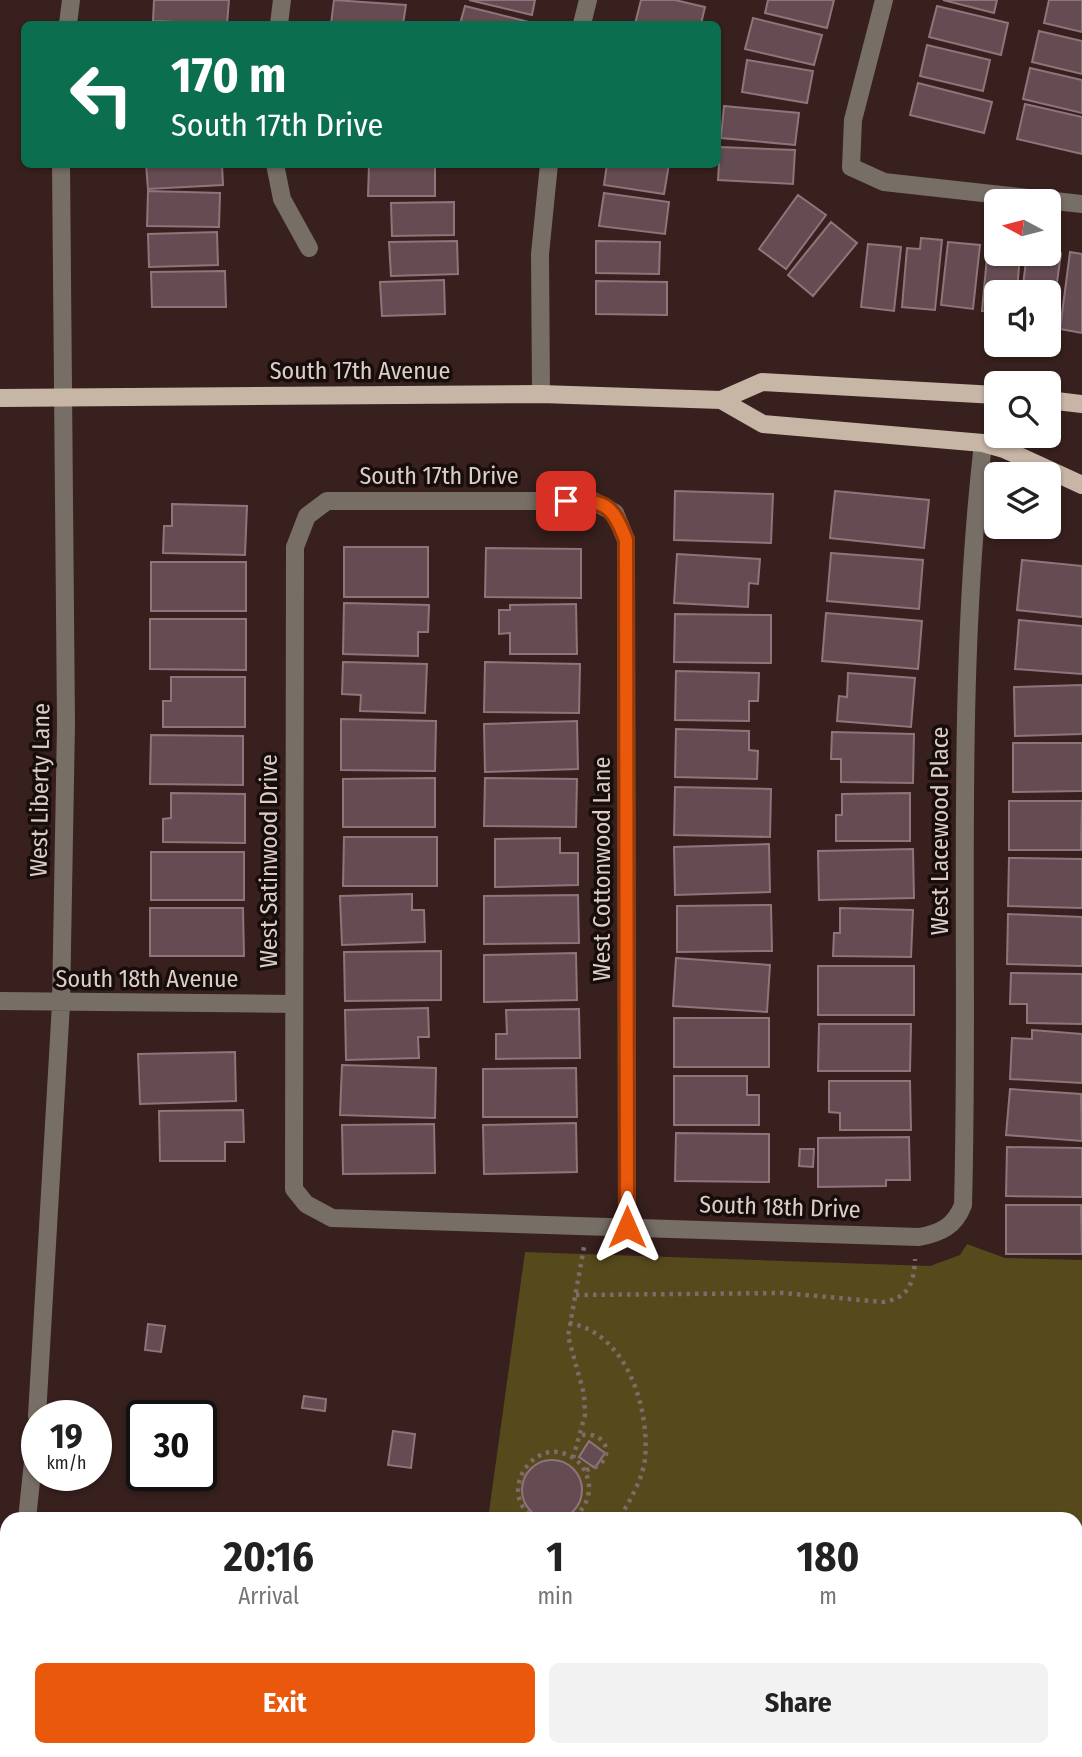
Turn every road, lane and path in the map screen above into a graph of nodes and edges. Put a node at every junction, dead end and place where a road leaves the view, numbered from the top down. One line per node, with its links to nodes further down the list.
1 (71, 0): 5 (street)
2 (282, 0): 6 (street)
3 (588, 0): 7 (street)
4 (884, 0): 11 (street)
5 (68, 21)
6 (279, 21)
7 (583, 21)
8 (61, 168): 16 (street, West Liberty Lane)
9 (276, 168): 12 (street)
10 (549, 168): 13 (street)
11 (1082, 204)
12 (309, 248)
13 (541, 394): 16 (main road, South 17th Avenue); 17 (main road, South 17th Avenue)
14 (984, 394): 17 (main road, South 17th Avenue)
15 (0, 398): 16 (main road, South 17th Avenue)
16 (63, 398): 25 (street, West Liberty Lane)
17 (721, 400): 20 (main road, South 17th Avenue)
18 (1061, 402): 19 (main road)
19 (1082, 404)
20 (983, 443): 21 (main road, South 17th Avenue); 28 (street, West Lacewood Place)
21 (1082, 485)
22 (615, 513): 23 (street, South 17th Drive); 30 (street, West Cottonwood Lane)
23 (307, 516): 26 (street, West Satinwood Drive)
24 (0, 1002): 25 (street, South 18th Avenue)
25 (61, 1004): 26 (street, South 18th Avenue); 34 (street, West Liberty Lane)
26 (293, 1004): 27 (street, West Satinwood Drive)
27 (306, 1204): 29 (street, South 18th Drive)
28 (958, 1220): 30 (street, South 18th Drive)
29 (584, 1225): 30 (street, South 18th Drive); 32 (path)
30 (627, 1227)
31 (915, 1259): 32 (path)
32 (576, 1295): 33 (path)
33 (569, 1323): 35 (path); 42 (path)
34 (38, 1400)
35 (582, 1435): 36 (path); 37 (path)
36 (573, 1458): 37 (path); 40 (path)
37 (584, 1470): 41 (path)
38 (30, 1491): 39 (street)
39 (28, 1512)
40 (528, 1512)
41 (578, 1512)
42 (623, 1512)

